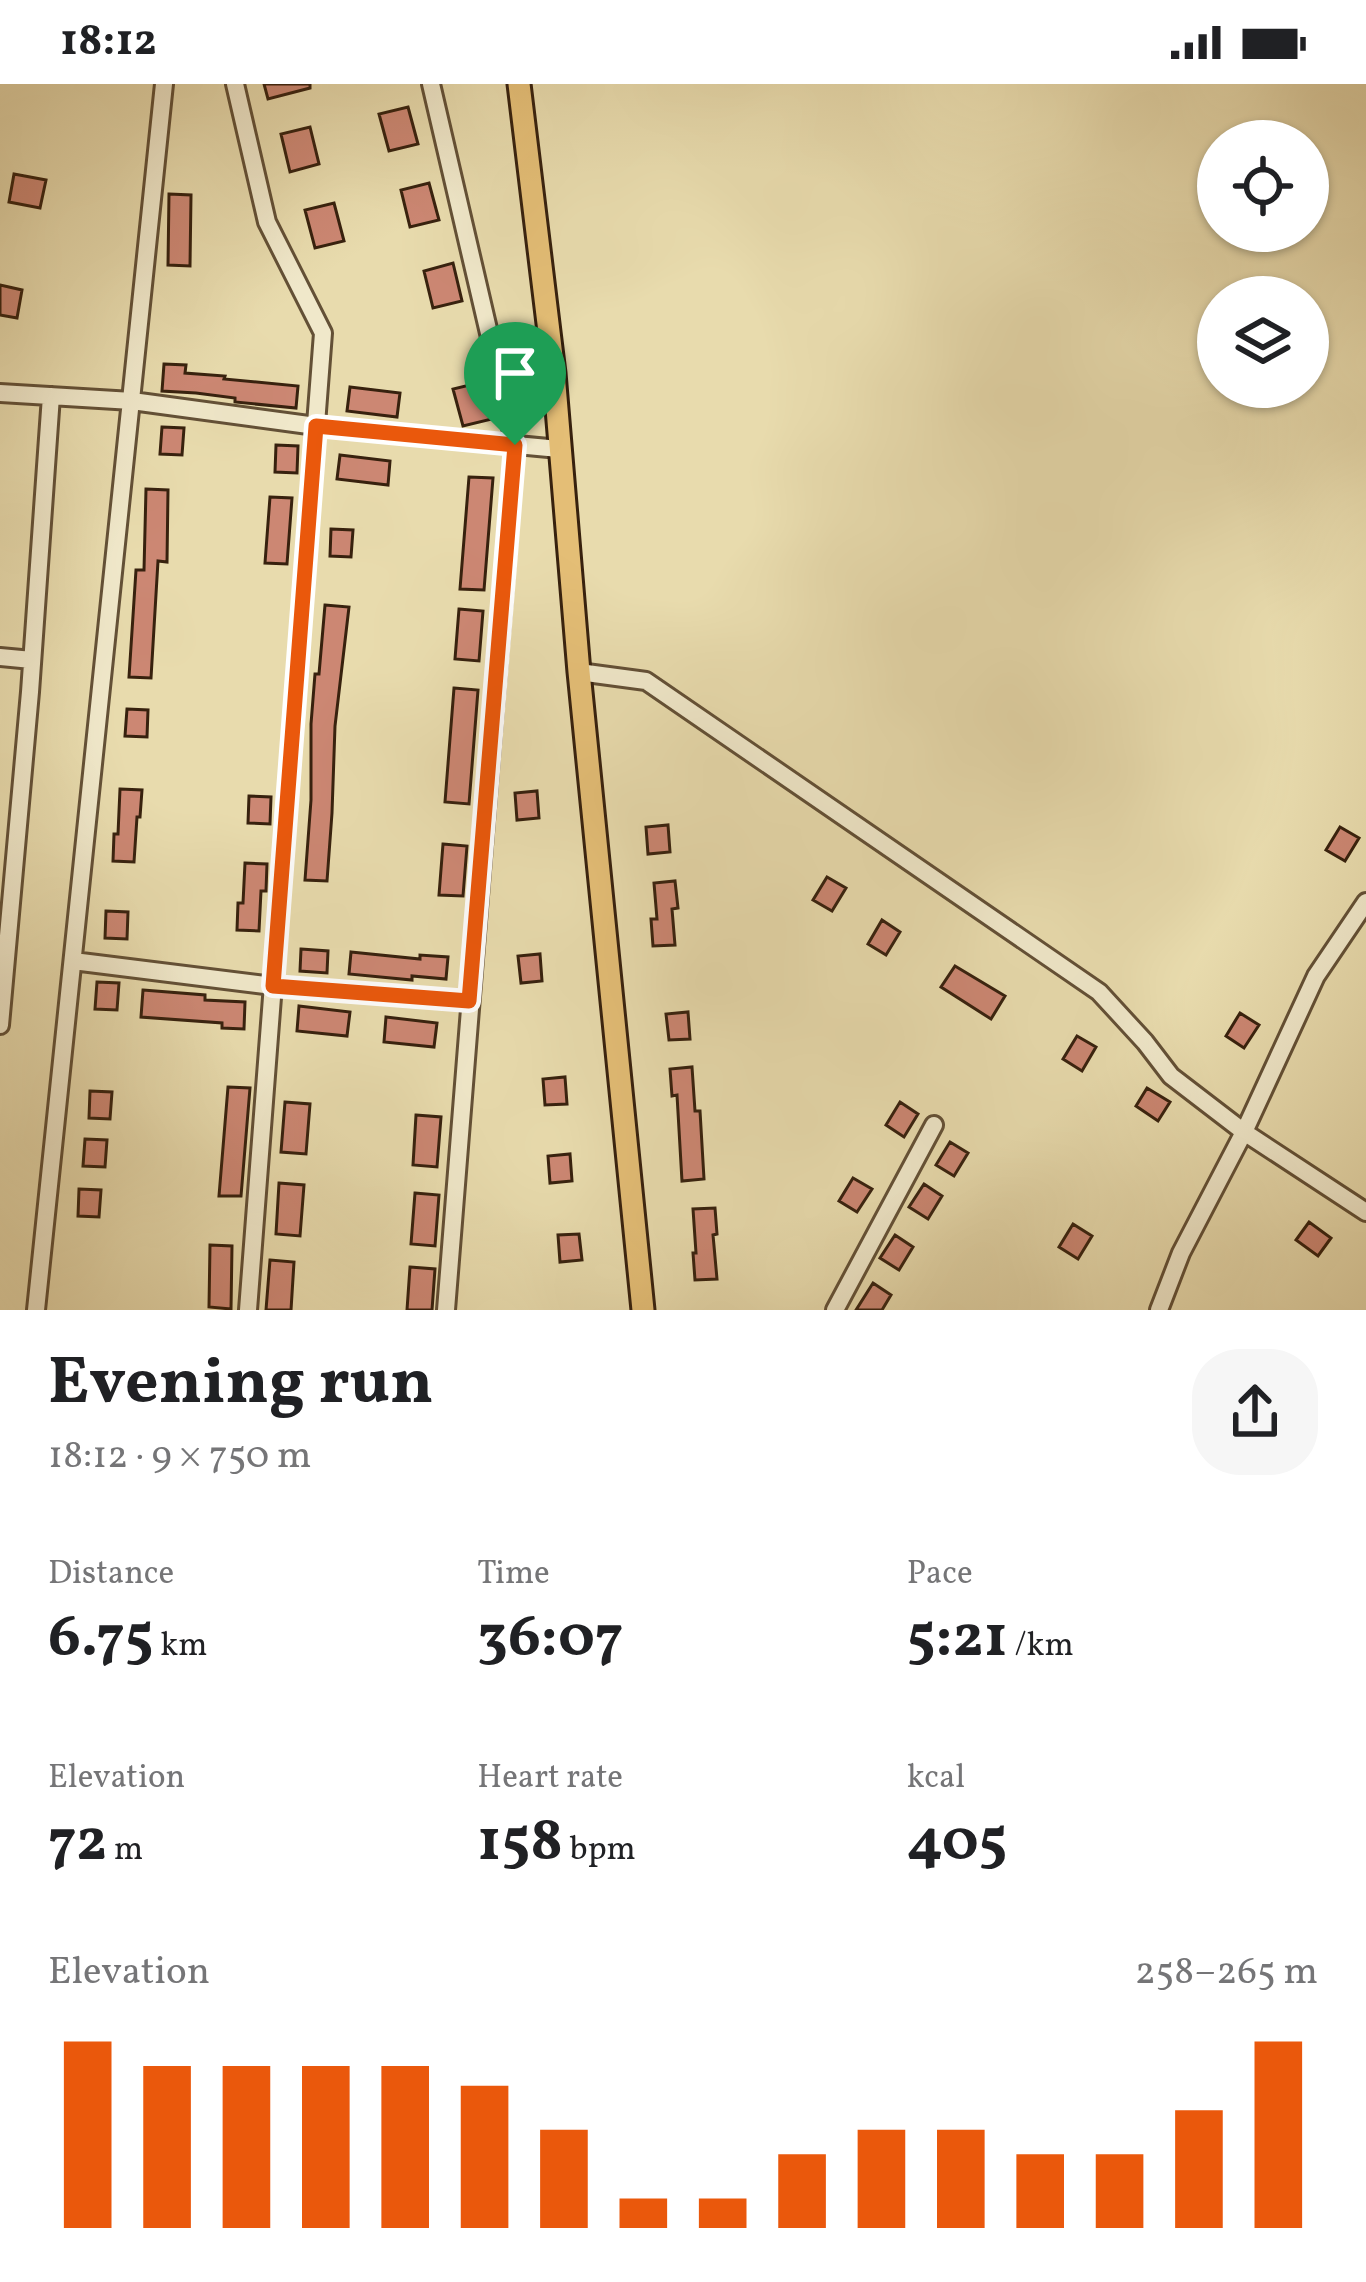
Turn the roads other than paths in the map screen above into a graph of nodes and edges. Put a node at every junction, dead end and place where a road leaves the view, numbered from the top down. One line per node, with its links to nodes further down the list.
1 (164, 84): 7 (street)
2 (235, 84): 8 (street)
3 (431, 84): 9 (street)
4 (518, 84): 10 (main road)
5 (0, 393): 6 (street)
6 (51, 396): 7 (street); 12 (street)
7 (132, 400): 8 (street); 15 (street)
8 (316, 426): 9 (street); 16 (street)
9 (515, 445): 10 (street); 18 (street)
10 (559, 449): 13 (main road)
11 (0, 657): 12 (street)
12 (32, 660): 17 (street)
13 (579, 672): 21 (street); 26 (main road)
14 (1366, 902): 21 (street)
15 (73, 961): 16 (street); 23 (street)
16 (273, 986): 18 (street); 24 (street)
17 (1, 994): 19 (street)
18 (469, 1001): 25 (street)
19 (0, 1025)
20 (934, 1125): 27 (street)
21 (1244, 1132): 22 (street); 28 (street)
22 (1366, 1212)
23 (36, 1310)
24 (248, 1310)
25 (446, 1310)
26 (643, 1310)
27 (835, 1310)
28 (1159, 1310)

